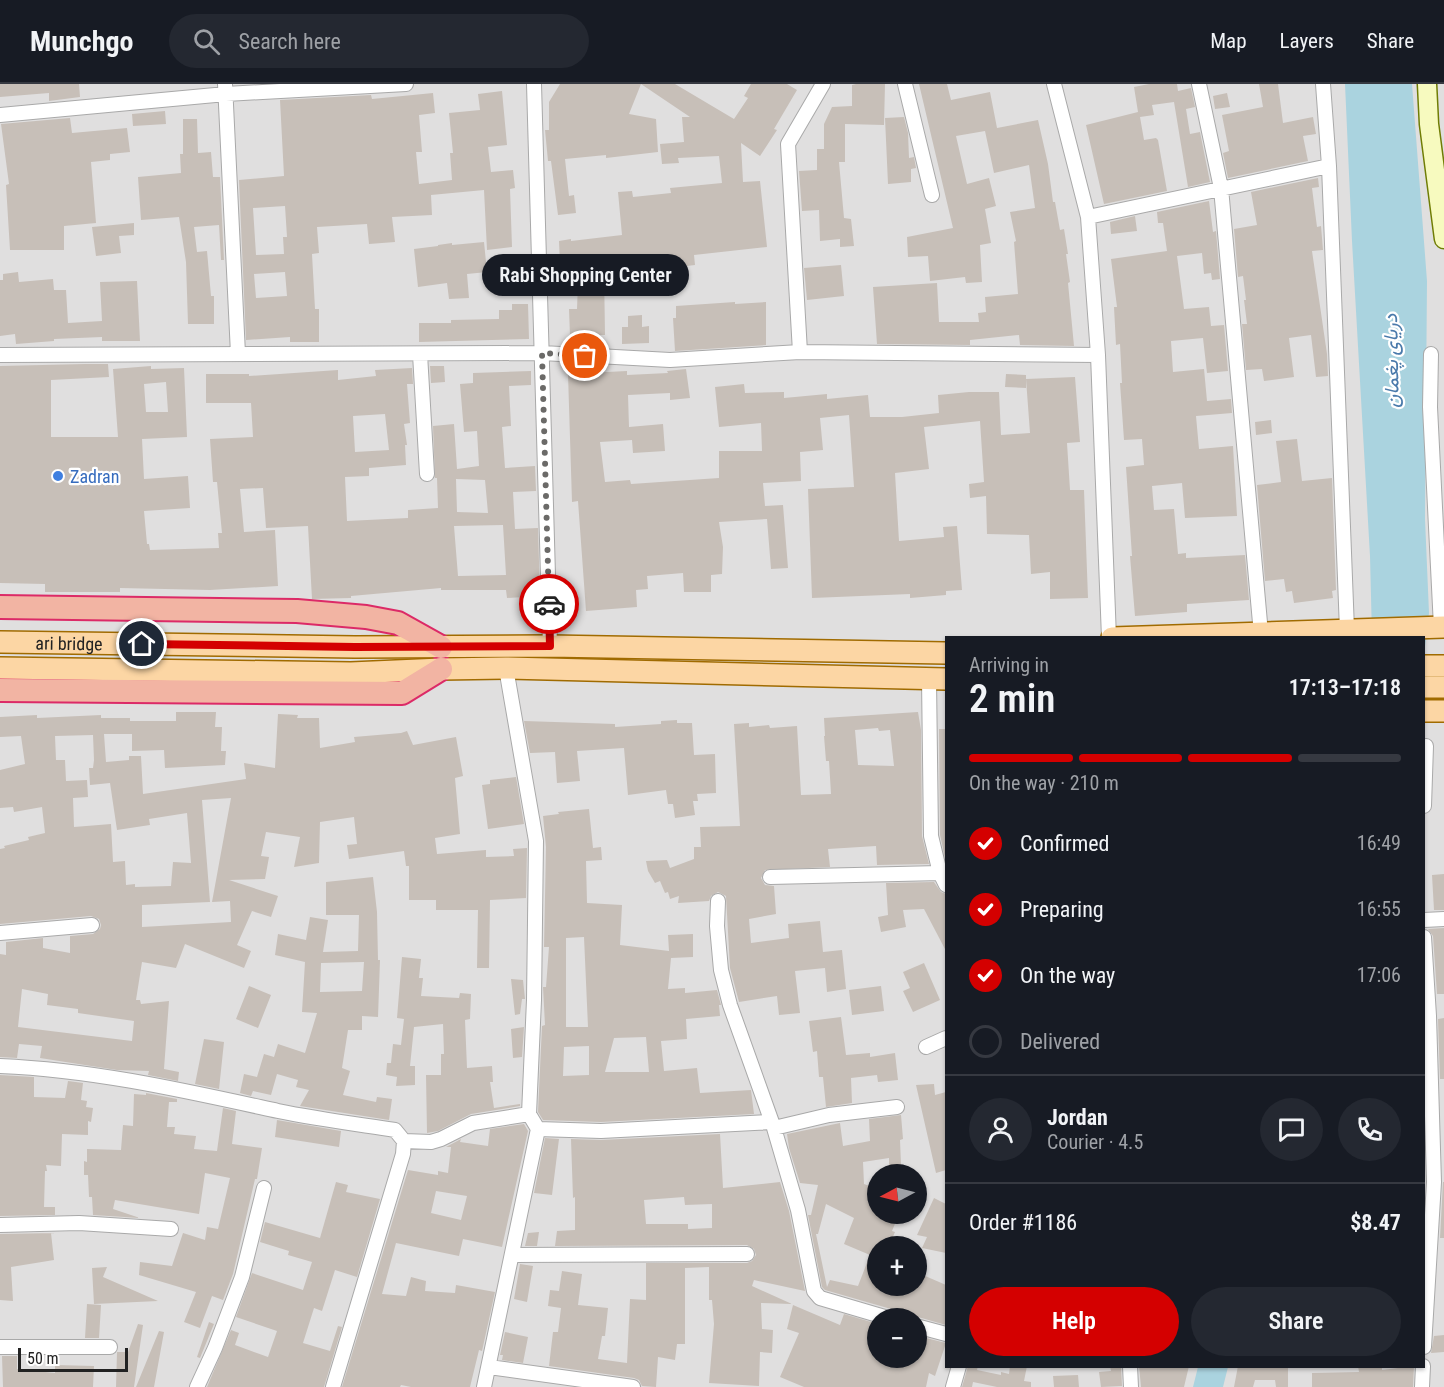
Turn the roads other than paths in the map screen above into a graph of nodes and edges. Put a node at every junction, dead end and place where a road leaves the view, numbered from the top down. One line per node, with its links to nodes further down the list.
1 (405, 84): 9 (street)
2 (534, 84): 17 (street)
3 (823, 84): 16 (street)
4 (905, 84): 13 (street)
5 (1054, 84): 14 (street)
6 (1199, 84): 12 (street)
7 (1323, 84): 11 (street)
8 (1427, 84): 15 (main road)
9 (226, 89): 10 (street); 18 (street)
10 (0, 115)
11 (1329, 166): 12 (street); 26 (street)
12 (1221, 188): 14 (street); 27 (street)
13 (932, 195)
14 (1088, 218): 22 (street)
15 (1444, 239)
16 (800, 352): 17 (street); 22 (street)
17 (542, 353): 19 (street); 31 (street)
18 (238, 354): 19 (street); 21 (street)
19 (420, 354): 23 (street)
20 (1431, 354): 25 (street)
21 (0, 355)
22 (1098, 356): 28 (street)
23 (427, 474)
24 (0, 607): 34 (highway)
25 (1439, 628): 26 (main road)
26 (1356, 630): 27 (main road)
27 (1261, 634): 29 (main road)
28 (1110, 636)
29 (1186, 636)
30 (0, 642): 34 (main road, ari bridge)
31 (550, 646): 32 (main road); 34 (main road)
32 (787, 650): 33 (main road); 37 (main road)
33 (945, 653)
34 (441, 658): 35 (main road); 36 (main road); 39 (highway)
35 (0, 668)
36 (506, 668): 37 (main road); 54 (street)
37 (782, 675): 38 (main road)
38 (941, 680): 43 (street)
39 (0, 690)
40 (1426, 746): 41 (street)
41 (1425, 776)
42 (770, 877): 43 (street)
43 (943, 879)
44 (718, 902): 55 (street)
45 (1444, 919): 46 (street)
46 (1425, 920)
47 (92, 925): 48 (street)
48 (0, 933)
49 (1425, 953): 65 (street)
50 (945, 1038): 51 (street)
51 (926, 1047)
52 (0, 1066): 57 (street)
53 (897, 1107): 55 (street)
54 (529, 1114): 56 (street); 57 (street)
55 (773, 1125): 56 (street); 63 (street)
56 (538, 1129): 62 (street)
57 (404, 1141): 74 (street)
58 (264, 1188): 73 (street)
59 (0, 1225): 60 (street)
60 (171, 1229)
61 (747, 1254): 62 (street)
62 (513, 1255): 69 (street)
63 (867, 1312)
64 (927, 1329): 66 (street)
65 (1425, 1330)
66 (945, 1334)
67 (0, 1347): 68 (street)
68 (110, 1347)
69 (489, 1367): 75 (street); 76 (street)
70 (958, 1368): 77 (street)
71 (1130, 1368): 78 (street)
72 (1423, 1368): 79 (street)
73 (197, 1387)
74 (333, 1387)
75 (484, 1387)
76 (633, 1387)
77 (953, 1387)
78 (1131, 1387)
79 (1422, 1387)

